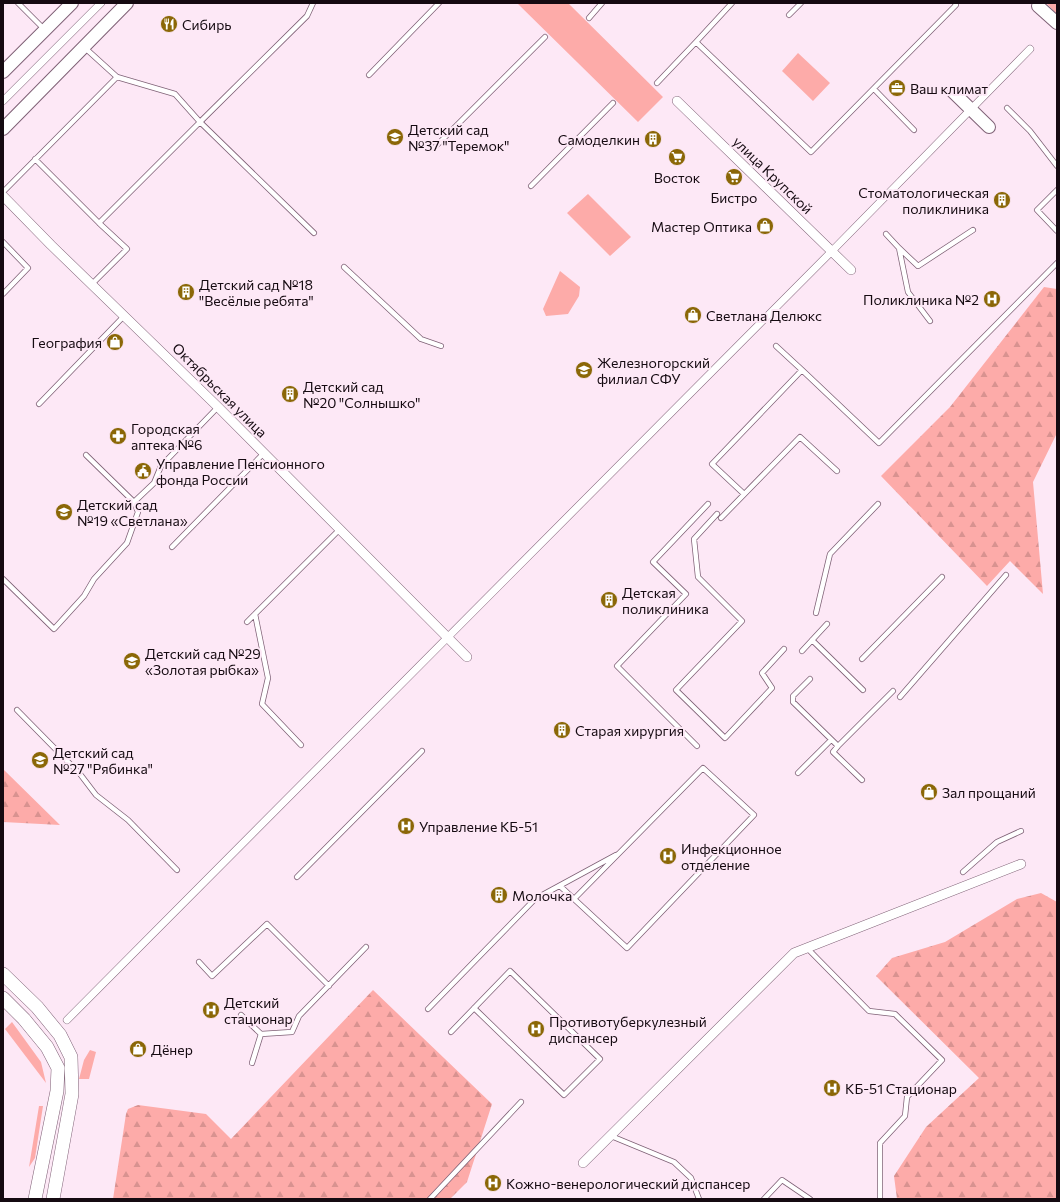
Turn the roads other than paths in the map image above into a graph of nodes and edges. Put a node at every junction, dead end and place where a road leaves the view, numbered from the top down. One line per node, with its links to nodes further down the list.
1 (18, 3): 15 (lane)
2 (72, 3): 15 (street)
3 (101, 3): 26 (street)
4 (127, 3): 18 (street)
5 (313, 3): 31 (lane)
6 (439, 3): 21 (lane)
7 (602, 3): 13 (lane)
8 (732, 3): 17 (lane)
9 (801, 3): 12 (lane)
10 (955, 3): 24 (lane)
11 (1037, 5): 14 (street)
12 (789, 15)
13 (589, 18)
14 (1057, 23)
15 (45, 30): 20 (street)
16 (545, 37): 35 (lane)
17 (696, 42): 23 (lane); 24 (lane)
18 (84, 47): 22 (lane); 33 (street)
19 (1030, 49): 30 (street)
20 (3, 72)
21 (369, 75)
22 (116, 77): 31 (lane); 36 (lane)
23 (657, 83)
24 (874, 89): 34 (lane)
25 (952, 92): 30 (street)
26 (3, 101)
27 (677, 101): 49 (street, улица Крупской)
28 (613, 103): 38 (lane)
29 (1008, 108): 37 (lane)
30 (971, 109): 32 (street); 49 (street)
31 (200, 122): 42 (lane); 45 (lane)
32 (989, 127)
33 (3, 129)
34 (914, 130)
35 (433, 149)
36 (35, 159): 40 (lane); 42 (lane)
37 (1057, 166)
38 (530, 186)
39 (1057, 190): 44 (lane)
40 (3, 192)
41 (3, 196): 53 (street, Октябрьская улица)
42 (99, 223): 53 (lane)
43 (973, 230): 48 (lane)
44 (1057, 232)
45 (314, 233)
46 (886, 234): 48 (lane)
47 (3, 242): 54 (lane)
48 (899, 248): 56 (lane)
49 (832, 251): 52 (street, улица Крупской); 80 (street)
50 (1057, 263): 59 (lane)
51 (344, 267): 57 (lane)
52 (851, 270)
53 (92, 284): 55 (street, Октябрьская улица)
54 (3, 294)
55 (125, 315): 60 (lane); 61 (street, Октябрьская улица)
56 (930, 322)
57 (441, 346)
58 (776, 346): 59 (lane)
59 (802, 370): 65 (lane)
60 (39, 404)
61 (218, 407): 62 (street, Октябрьская улица); 66 (lane)
62 (264, 453): 71 (street, Октябрьская улица); 72 (lane)
63 (86, 454): 66 (lane)
64 (837, 471): 65 (lane)
65 (744, 494): 70 (lane)
66 (134, 502): 75 (lane)
67 (708, 504): 93 (lane)
68 (878, 504): 76 (lane)
69 (717, 514): 82 (lane)
70 (721, 518)
71 (339, 530): 77 (lane); 80 (street, Октябрьская улица)
72 (172, 547)
73 (1006, 575): 89 (lane)
74 (942, 577): 85 (lane)
75 (3, 579)
76 (816, 613)
77 (255, 614): 78 (lane); 92 (lane)
78 (246, 622)
79 (827, 624): 81 (lane)
80 (448, 638): 84 (street, Октябрьская улица); 117 (street)
81 (812, 640): 83 (lane); 87 (lane)
82 (784, 649)
83 (802, 651)
84 (467, 657)
85 (862, 659)
86 (810, 678): 91 (lane)
87 (863, 690)
88 (893, 690): 94 (lane)
89 (900, 697)
90 (17, 710): 101 (lane)
91 (831, 740): 94 (lane); 96 (lane)
92 (301, 745)
93 (697, 746)
94 (838, 746): 97 (lane)
95 (422, 751): 103 (lane)
96 (798, 773)
97 (862, 780)
98 (1021, 831): 102 (lane)
99 (621, 852): 104 (lane); 105 (lane); 105 (lane)
100 (1021, 864): 107 (street)
101 (177, 870)
102 (963, 872)
103 (297, 877)
104 (560, 886): 105 (lane); 114 (lane)
105 (574, 899)
106 (366, 948): 110 (lane)
107 (807, 948): 124 (street); 132 (lane)
108 (198, 962): 110 (lane)
109 (3, 974): 112 (main road)
110 (329, 986): 119 (lane)
111 (3, 998): 116 (main road)
112 (37, 1007): 116 (main road); 120 (main road)
113 (474, 1008): 113 (lane); 118 (lane)
114 (428, 1009)
115 (241, 1015): 119 (lane)
116 (24, 1019): 121 (main road)
117 (67, 1020)
118 (451, 1032)
119 (261, 1034): 122 (lane)
120 (76, 1054): 121 (main road); 127 (main road)
121 (52, 1055): 126 (main road)
122 (252, 1063)
123 (521, 1102): 128 (lane)
124 (611, 1136): 125 (street); 129 (lane)
125 (583, 1163)
126 (35, 1199)
127 (53, 1199)
128 (430, 1199)
129 (699, 1199)
130 (764, 1199): 131 (lane)
131 (810, 1199)
132 (880, 1199)

